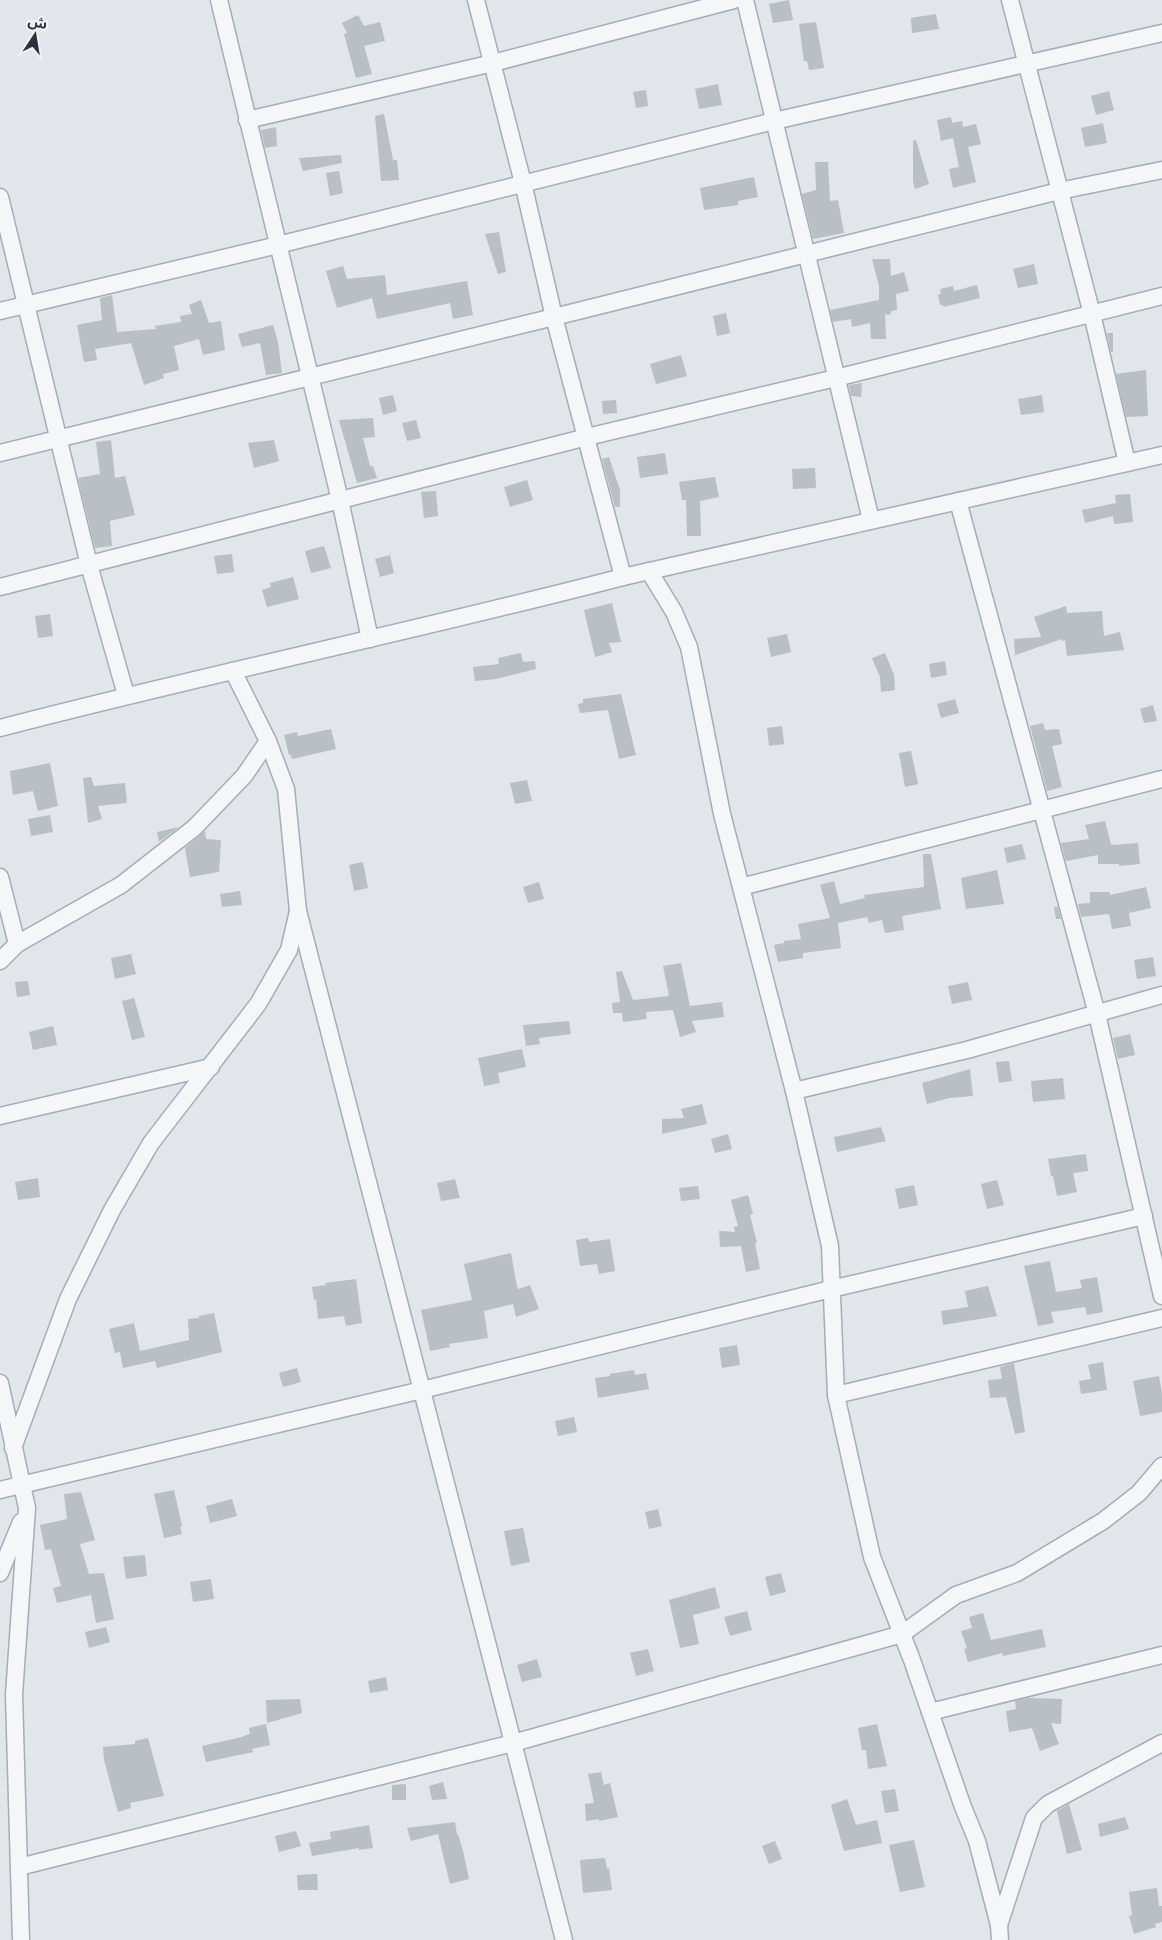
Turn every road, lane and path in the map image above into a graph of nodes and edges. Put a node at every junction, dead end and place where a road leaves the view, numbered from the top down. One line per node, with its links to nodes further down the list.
1 (218, 0): 9 (street)
2 (476, 0): 7 (street)
3 (734, 0): 7 (street)
4 (745, 0): 10 (street)
5 (1010, 0): 8 (street)
6 (1162, 33): 8 (street)
7 (493, 62): 9 (street); 12 (street)
8 (1025, 63): 10 (street); 13 (street)
9 (247, 120): 15 (street)
10 (774, 121): 12 (street); 16 (street)
11 (1162, 170): 13 (street)
12 (523, 183): 15 (street); 21 (street)
13 (1059, 191): 16 (street); 20 (street)
14 (0, 196): 18 (street)
15 (278, 245): 18 (street); 22 (street)
16 (808, 253): 21 (street); 23 (street)
17 (1162, 296): 20 (street)
18 (26, 305): 19 (street); 25 (street)
19 (0, 311)
20 (1092, 314): 23 (street); 28 (street)
21 (554, 317): 22 (street); 24 (street)
22 (310, 377): 25 (street); 29 (street)
23 (836, 378): 24 (street); 31 (street)
24 (587, 437): 29 (street); 34 (street)
25 (58, 438): 26 (street); 32 (street)
26 (0, 453)
27 (1162, 455): 28 (street)
28 (1127, 464): 30 (street)
29 (340, 500): 32 (street); 36 (street)
30 (958, 501): 31 (street); 42 (street)
31 (871, 520): 33 (street)
32 (89, 565): 35 (street); 38 (street)
33 (649, 571): 34 (street); 44 (street)
34 (622, 577): 36 (street)
35 (0, 587)
36 (370, 639): 37 (street)
37 (233, 670): 38 (street); 40 (street)
38 (126, 696): 39 (street)
39 (0, 728)
40 (268, 741): 45 (street); 46 (street)
41 (1162, 779): 42 (street)
42 (1041, 809): 44 (street); 49 (street)
43 (0, 877): 46 (street)
44 (741, 887): 51 (street)
45 (298, 912): 50 (street); 58 (street)
46 (17, 944): 47 (street)
47 (0, 961)
48 (1162, 995): 49 (street)
49 (1098, 1014): 51 (street); 53 (street)
50 (211, 1067): 52 (street); 60 (street)
51 (794, 1091): 54 (street)
52 (0, 1116)
53 (1144, 1216): 54 (street); 55 (street)
54 (831, 1289): 58 (street); 59 (street)
55 (1162, 1296)
56 (1162, 1318): 59 (street)
57 (0, 1383): 60 (street)
58 (422, 1390): 62 (street); 69 (street)
59 (836, 1395): 66 (street)
60 (13, 1448): 62 (street)
61 (1162, 1466): 66 (street)
62 (21, 1484): 63 (street); 64 (street)
63 (0, 1490)
64 (27, 1508): 65 (street); 71 (street)
65 (0, 1573)
66 (902, 1634): 68 (street); 69 (street)
67 (1162, 1655): 68 (street)
68 (930, 1712): 72 (street)
69 (513, 1743): 71 (street); 74 (street)
70 (1162, 1743): 72 (street)
71 (19, 1867): 73 (street)
72 (1000, 1932)
73 (22, 1940)
74 (564, 1940)

